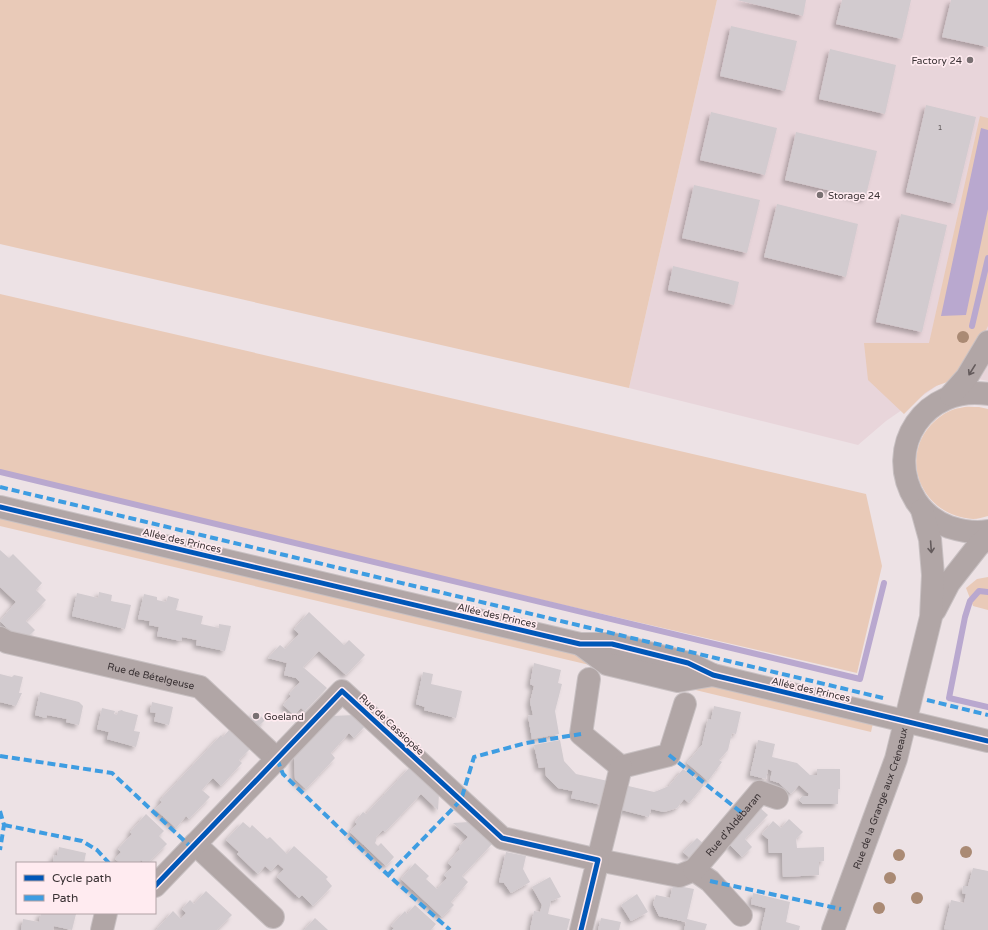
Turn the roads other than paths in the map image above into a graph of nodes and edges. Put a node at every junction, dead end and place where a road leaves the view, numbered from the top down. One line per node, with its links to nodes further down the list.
1 (988, 342): 3 (street, one-way to 3)
2 (988, 394): 3 (street)
3 (951, 396): 5 (street)
4 (0, 506): 12 (street, Allée des Princes)
5 (922, 510): 6 (street); 8 (street, Rue de la Grange aux Créneaux, one-way to 8)
6 (988, 531)
7 (988, 537): 8 (street, Rue de la Grange aux Créneaux)
8 (931, 617): 12 (street, Rue de la Grange aux Créneaux)
9 (0, 638): 14 (street, Rue de Bételgeuse)
10 (589, 679): 15 (street)
11 (685, 704): 15 (street)
12 (905, 722): 13 (street, Allée des Princes); 26 (street, Rue de la Grange aux Créneaux)
13 (988, 741)
14 (277, 759): 17 (street, Rue de Cassiopée); 18 (street, Rue de Cassiopée)
15 (621, 767): 18 (street)
16 (777, 798): 19 (street, Rue d'Aldébaran)
17 (195, 844): 20 (street, Rue de Cassiopée); 23 (street)
18 (598, 860): 19 (street); 25 (street)
19 (694, 870): 22 (street)
20 (156, 885)
21 (106, 914): 24 (street)
22 (741, 915)
23 (274, 917)
24 (102, 930)
25 (581, 930)
26 (833, 930)

